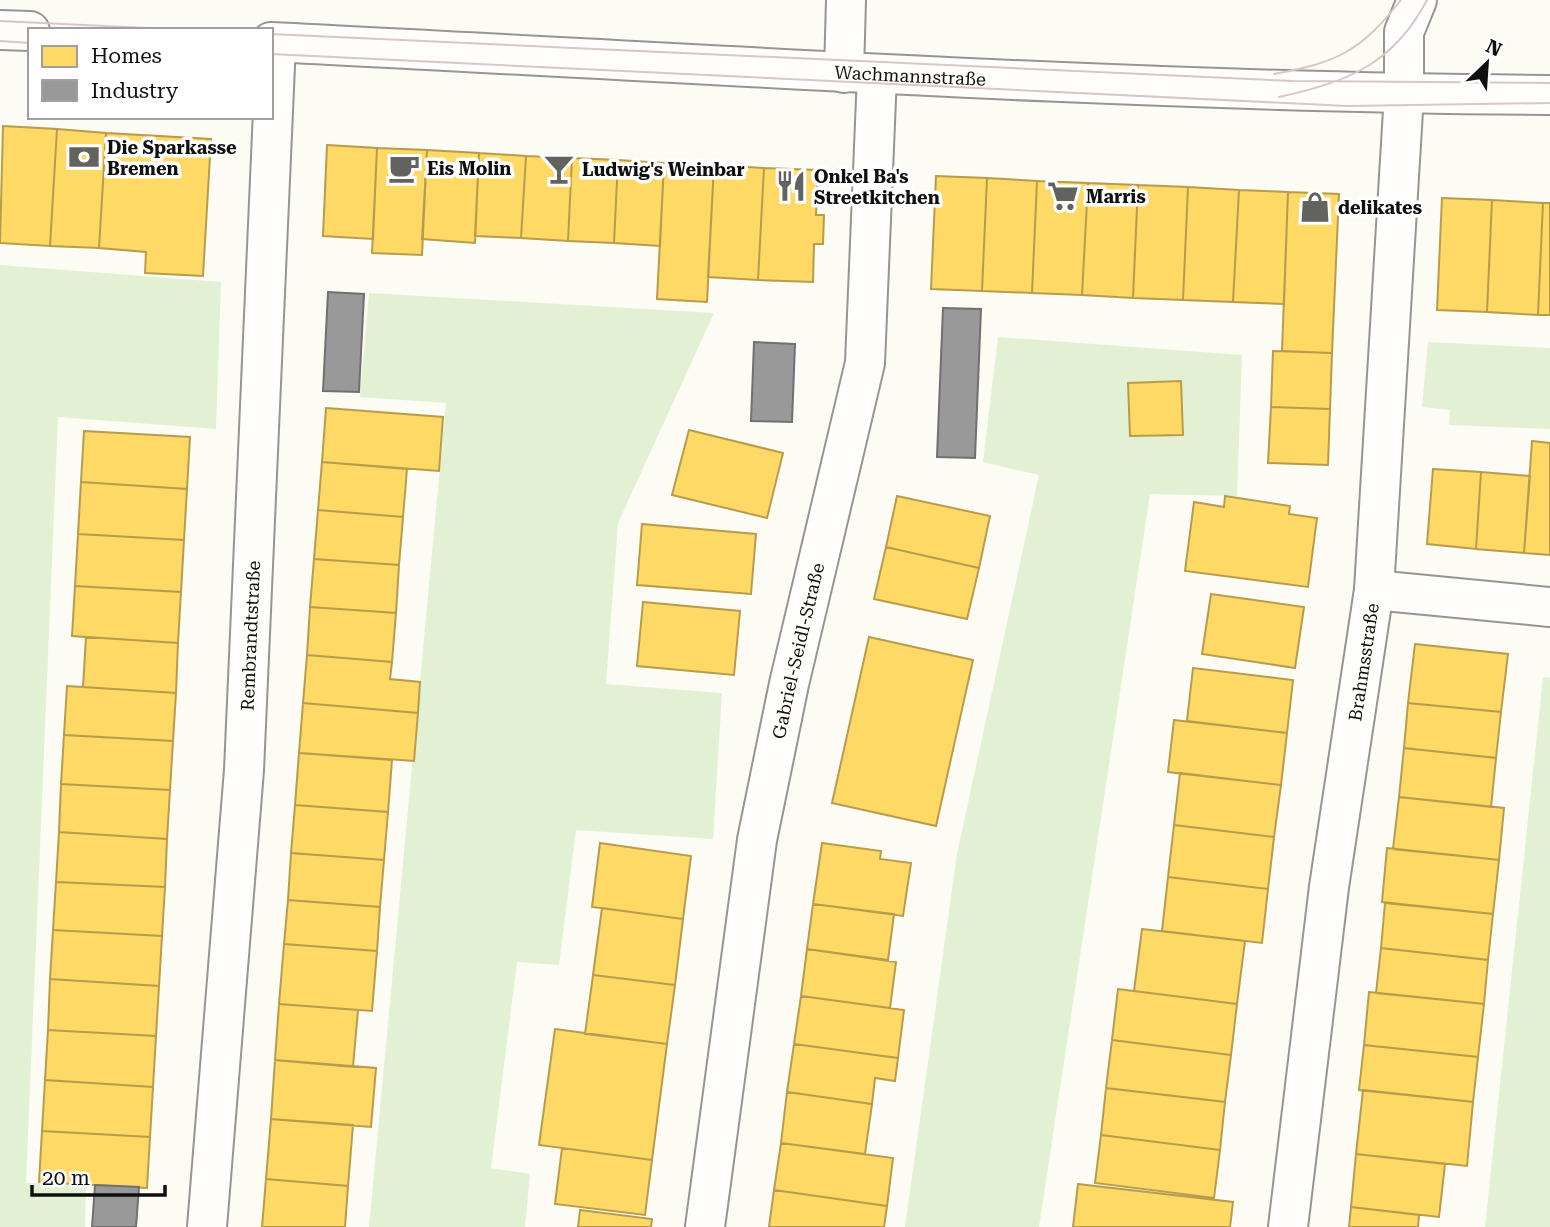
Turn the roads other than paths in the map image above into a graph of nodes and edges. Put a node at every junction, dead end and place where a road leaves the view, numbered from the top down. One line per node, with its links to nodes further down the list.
1 (846, 0): 7 (street, Gabriel-Seidl-Straße)
2 (1417, 0): 8 (street, Brahmsstraße)
3 (0, 30): 4 (street)
4 (28, 31)
5 (274, 43): 6 (street, Rembrandtstraße); 7 (street, Wachmannstraße)
6 (273, 67)
7 (860, 74): 8 (street, Wachmannstraße); 14 (street, Gabriel-Seidl-Straße)
8 (1404, 94): 9 (street, Wachmannstraße); 11 (street, Brahmsstraße)
9 (1550, 95)
10 (271, 119): 13 (street, Rembrandtstraße)
11 (1374, 590): 12 (street); 15 (street, Brahmsstraße)
12 (1550, 607)
13 (207, 1227)
14 (705, 1227)
15 (1288, 1227)

